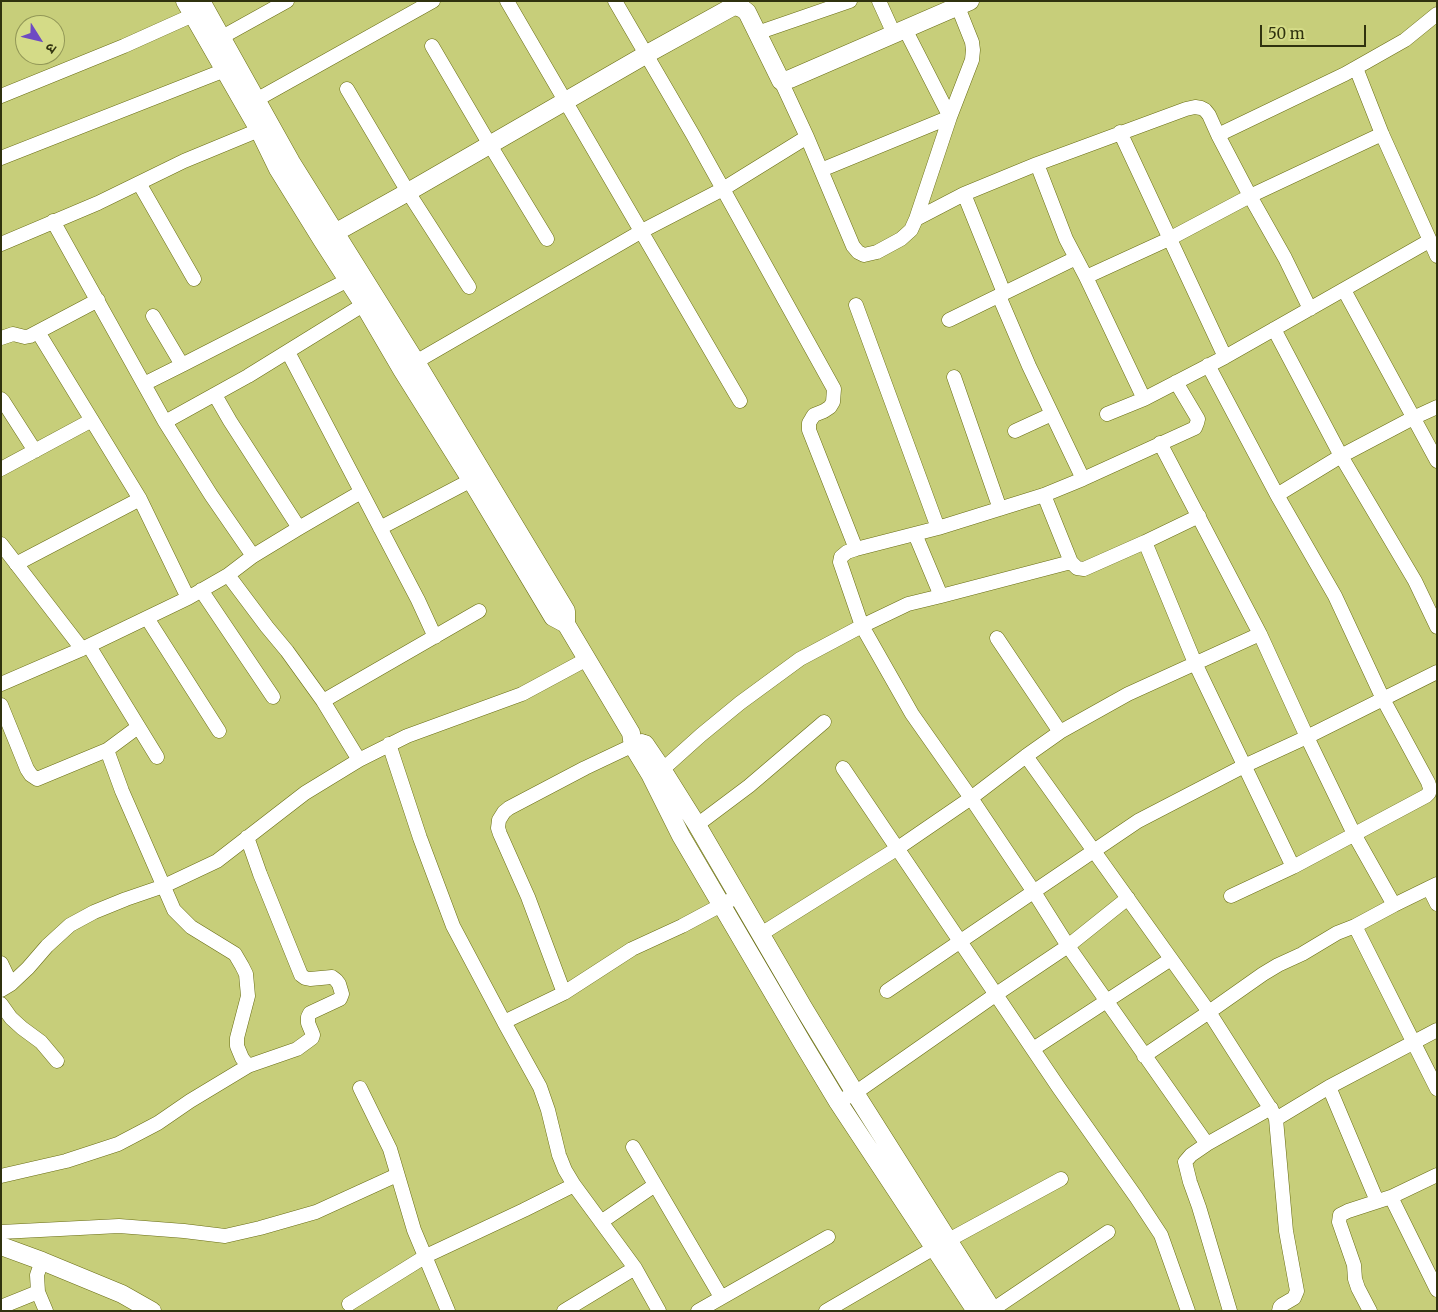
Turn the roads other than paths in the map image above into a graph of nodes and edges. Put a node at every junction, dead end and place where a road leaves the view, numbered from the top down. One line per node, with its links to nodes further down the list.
1 (287, 1): 12 (street)
2 (433, 1): 20 (street)
3 (507, 1): 21 (street)
4 (615, 1): 14 (street)
5 (850, 1): 11 (street)
6 (879, 1): 10 (street)
7 (964, 4): 10 (street); 22 (street)
8 (193, 6): 12 (street); 16 (street); 19 (street)
9 (1437, 14): 15 (street)
10 (900, 32): 17 (street); 22 (street)
11 (757, 33): 14 (street); 17 (street)
12 (222, 37): 20 (street)
13 (432, 46): 28 (street)
14 (647, 54): 21 (street); 33 (street)
15 (1356, 68): 25 (street); 26 (street)
16 (225, 70): 23 (street); 29 (street)
17 (781, 81): 27 (street)
18 (347, 89): 34 (street)
19 (1, 96)
20 (256, 100): 40 (street)
21 (566, 101): 28 (street); 39 (street)
22 (950, 117): 31 (street); 37 (street)
23 (259, 130): 32 (street); 40 (street)
24 (1120, 132): 26 (street); 30 (street); 42 (street)
25 (1382, 134): 36 (street); 43 (street)
26 (1218, 135): 36 (street)
27 (807, 138): 31 (street); 33 (street)
28 (490, 145): 34 (street); 41 (street)
29 (1, 158)
30 (1037, 164): 35 (street); 46 (street)
31 (821, 170): 37 (street)
32 (139, 183): 38 (street); 48 (street)
33 (723, 189): 39 (street); 100 (street)
34 (408, 192): 40 (street); 50 (street)
35 (964, 194): 37 (street); 52 (street)
36 (1250, 196): 42 (street); 56 (street)
37 (916, 219)
38 (53, 221): 44 (street); 53 (street)
39 (642, 232): 65 (street); 73 (street)
40 (328, 236): 49 (street); 54 (street)
41 (547, 239)
42 (1169, 239): 47 (street); 63 (street)
43 (1429, 241): 45 (street); 51 (street)
44 (1, 244)
45 (1437, 256)
46 (1076, 258): 47 (street); 52 (street)
47 (1086, 277): 71 (street)
48 (194, 279)
49 (348, 280): 54 (street); 64 (street)
50 (469, 287)
51 (1344, 290): 56 (street); 77 (street)
52 (1002, 295): 58 (street); 75 (street)
53 (98, 300): 60 (street); 69 (street)
54 (370, 301): 62 (street); 65 (street)
55 (856, 306): 96 (street)
56 (1310, 309): 59 (street)
57 (153, 316): 64 (street)
58 (949, 320)
59 (1274, 329): 63 (street); 83 (street)
60 (38, 332): 61 (street); 78 (street)
61 (1, 338)
62 (288, 352): 70 (street); 88 (street)
63 (1225, 357): 66 (street)
64 (182, 365): 69 (street)
65 (409, 366): 86 (street)
66 (1208, 366): 68 (street); 90 (street)
67 (954, 378): 92 (street)
68 (1176, 382): 71 (street); 81 (street)
69 (144, 384): 79 (street)
70 (215, 395): 79 (street); 94 (street)
71 (1144, 398): 76 (street)
72 (1, 399): 82 (street)
73 (740, 401)
74 (1437, 407): 77 (street)
75 (1052, 414): 80 (street); 87 (street)
76 (1107, 414)
77 (1413, 418): 83 (street); 84 (street)
78 (92, 420): 82 (street); 91 (street)
79 (165, 422): 101 (street)
80 (1015, 431)
81 (1160, 443): 87 (street); 93 (street)
82 (35, 451): 85 (street)
83 (1341, 456): 90 (street); 111 (street)
84 (1437, 461)
85 (1, 468)
86 (478, 476): 95 (street); 116 (street)
87 (1083, 479): 89 (street)
88 (361, 492): 94 (street); 95 (street)
89 (1044, 495): 92 (street); 102 (street)
90 (1277, 495): 121 (street)
91 (140, 499): 103 (street); 107 (street)
92 (1000, 509): 96 (street)
93 (1199, 516): 98 (street); 112 (street)
94 (299, 528): 101 (street)
95 (380, 528): 113 (street)
96 (938, 528): 97 (street)
97 (915, 534): 100 (street); 106 (street)
98 (1145, 542): 102 (street); 117 (street)
99 (1, 544): 103 (street)
100 (856, 548): 110 (street)
101 (253, 556): 104 (street)
102 (1071, 562): 106 (street)
103 (16, 564): 115 (street)
104 (228, 575): 105 (street); 122 (street)
105 (201, 590): 107 (street); 120 (street)
106 (941, 596): 110 (street)
107 (188, 598): 109 (street)
108 (478, 611): 113 (street)
109 (147, 618): 115 (street); 126 (street)
110 (862, 626): 137 (street); 138 (street)
111 (1437, 626)
112 (1260, 634): 117 (street); 128 (street)
113 (436, 637): 122 (street)
114 (997, 638): 127 (street)
115 (86, 647): 119 (street); 125 (street)
116 (587, 659): 129 (street); 130 (street)
117 (1195, 663): 127 (street); 135 (street)
118 (1437, 672): 121 (street)
119 (2, 682)
120 (273, 697)
121 (1383, 699): 128 (street); 140 (street)
122 (323, 701): 134 (street)
123 (1, 704): 131 (street)
124 (824, 722): 139 (street)
125 (138, 727): 131 (street); 133 (street)
126 (219, 730)
127 (1060, 732): 132 (street)
128 (1307, 737): 135 (street); 140 (street)
129 (635, 740): 137 (street); 152 (street); 162 (street)
130 (389, 744): 134 (street); 167 (street)
131 (107, 750): 145 (street)
132 (1026, 756): 138 (street); 143 (street)
133 (157, 757)
134 (359, 760): 141 (street)
135 (1244, 766): 143 (street); 144 (street)
136 (843, 768): 142 (street)
137 (662, 770): 139 (street)
138 (971, 798): 142 (street); 147 (street)
139 (696, 825): 148 (street)
140 (1354, 834): 144 (street); 153 (street)
141 (247, 837): 145 (street); 173 (street)
142 (898, 848): 155 (street); 156 (street)
143 (1095, 852): 147 (street); 150 (street)
144 (1294, 867): 149 (street)
145 (164, 886): 160 (street); 173 (street)
146 (1433, 886): 151 (street); 153 (street)
147 (1034, 892): 156 (street); 157 (street)
148 (738, 896): 152 (street); 155 (street)
149 (1231, 896)
150 (1128, 898): 157 (street); 158 (street)
151 (1437, 904)
152 (722, 905): 162 (street); 178 (street)
153 (1394, 905): 154 (street)
154 (1354, 926): 166 (street); 169 (street)
155 (761, 934): 177 (street)
156 (960, 941): 161 (street); 163 (street)
157 (1068, 946): 163 (street); 164 (street)
158 (1171, 959): 164 (street); 166 (street)
159 (1, 963): 160 (street)
160 (6, 987)
161 (886, 991)
162 (564, 993): 167 (street)
163 (995, 994): 170 (street); 177 (street)
164 (1107, 1002): 170 (street); 171 (street)
165 (1, 1004): 172 (street)
166 (1210, 1012): 171 (street); 179 (street)
167 (504, 1022): 186 (street)
168 (1437, 1030): 169 (street)
169 (1414, 1042): 174 (street); 176 (street)
170 (1033, 1050): 213 (street)
171 (1144, 1056): 180 (street)
172 (57, 1062)
173 (248, 1066): 184 (street)
174 (1329, 1086): 179 (street); 189 (street)
175 (360, 1088): 182 (street)
176 (1437, 1089)
177 (855, 1093): 178 (street); 190 (street)
178 (838, 1102): 190 (street)
179 (1273, 1114): 180 (street); 215 (street)
180 (1207, 1144): 214 (street)
181 (633, 1147): 187 (street)
182 (398, 1175): 192 (street); 197 (street)
183 (1437, 1175): 188 (street)
184 (1, 1176)
185 (1061, 1179): 195 (street)
186 (574, 1185): 191 (street); 197 (street)
187 (655, 1185): 191 (street); 202 (street)
188 (1391, 1197): 189 (street); 200 (street)
189 (1377, 1202): 216 (street)
190 (918, 1209): 195 (street)
191 (601, 1222): 199 (street)
192 (1, 1232)
193 (1108, 1232): 205 (street)
194 (828, 1237): 202 (street)
195 (941, 1244): 205 (street); 212 (street)
196 (1, 1246): 198 (street)
197 (426, 1256): 203 (street); 208 (street)
198 (42, 1261): 201 (street); 207 (street)
199 (635, 1268): 209 (street); 210 (street)
200 (1437, 1290)
201 (38, 1292): 204 (street); 206 (street)
202 (722, 1297): 211 (street)
203 (349, 1304)
204 (1, 1307)
205 (987, 1310)
206 (46, 1311)
207 (152, 1311)
208 (448, 1311)
209 (564, 1311)
210 (659, 1311)
211 (698, 1311)
212 (826, 1311)
213 (1188, 1311)
214 (1230, 1311)
215 (1279, 1311)
216 (1370, 1311)

